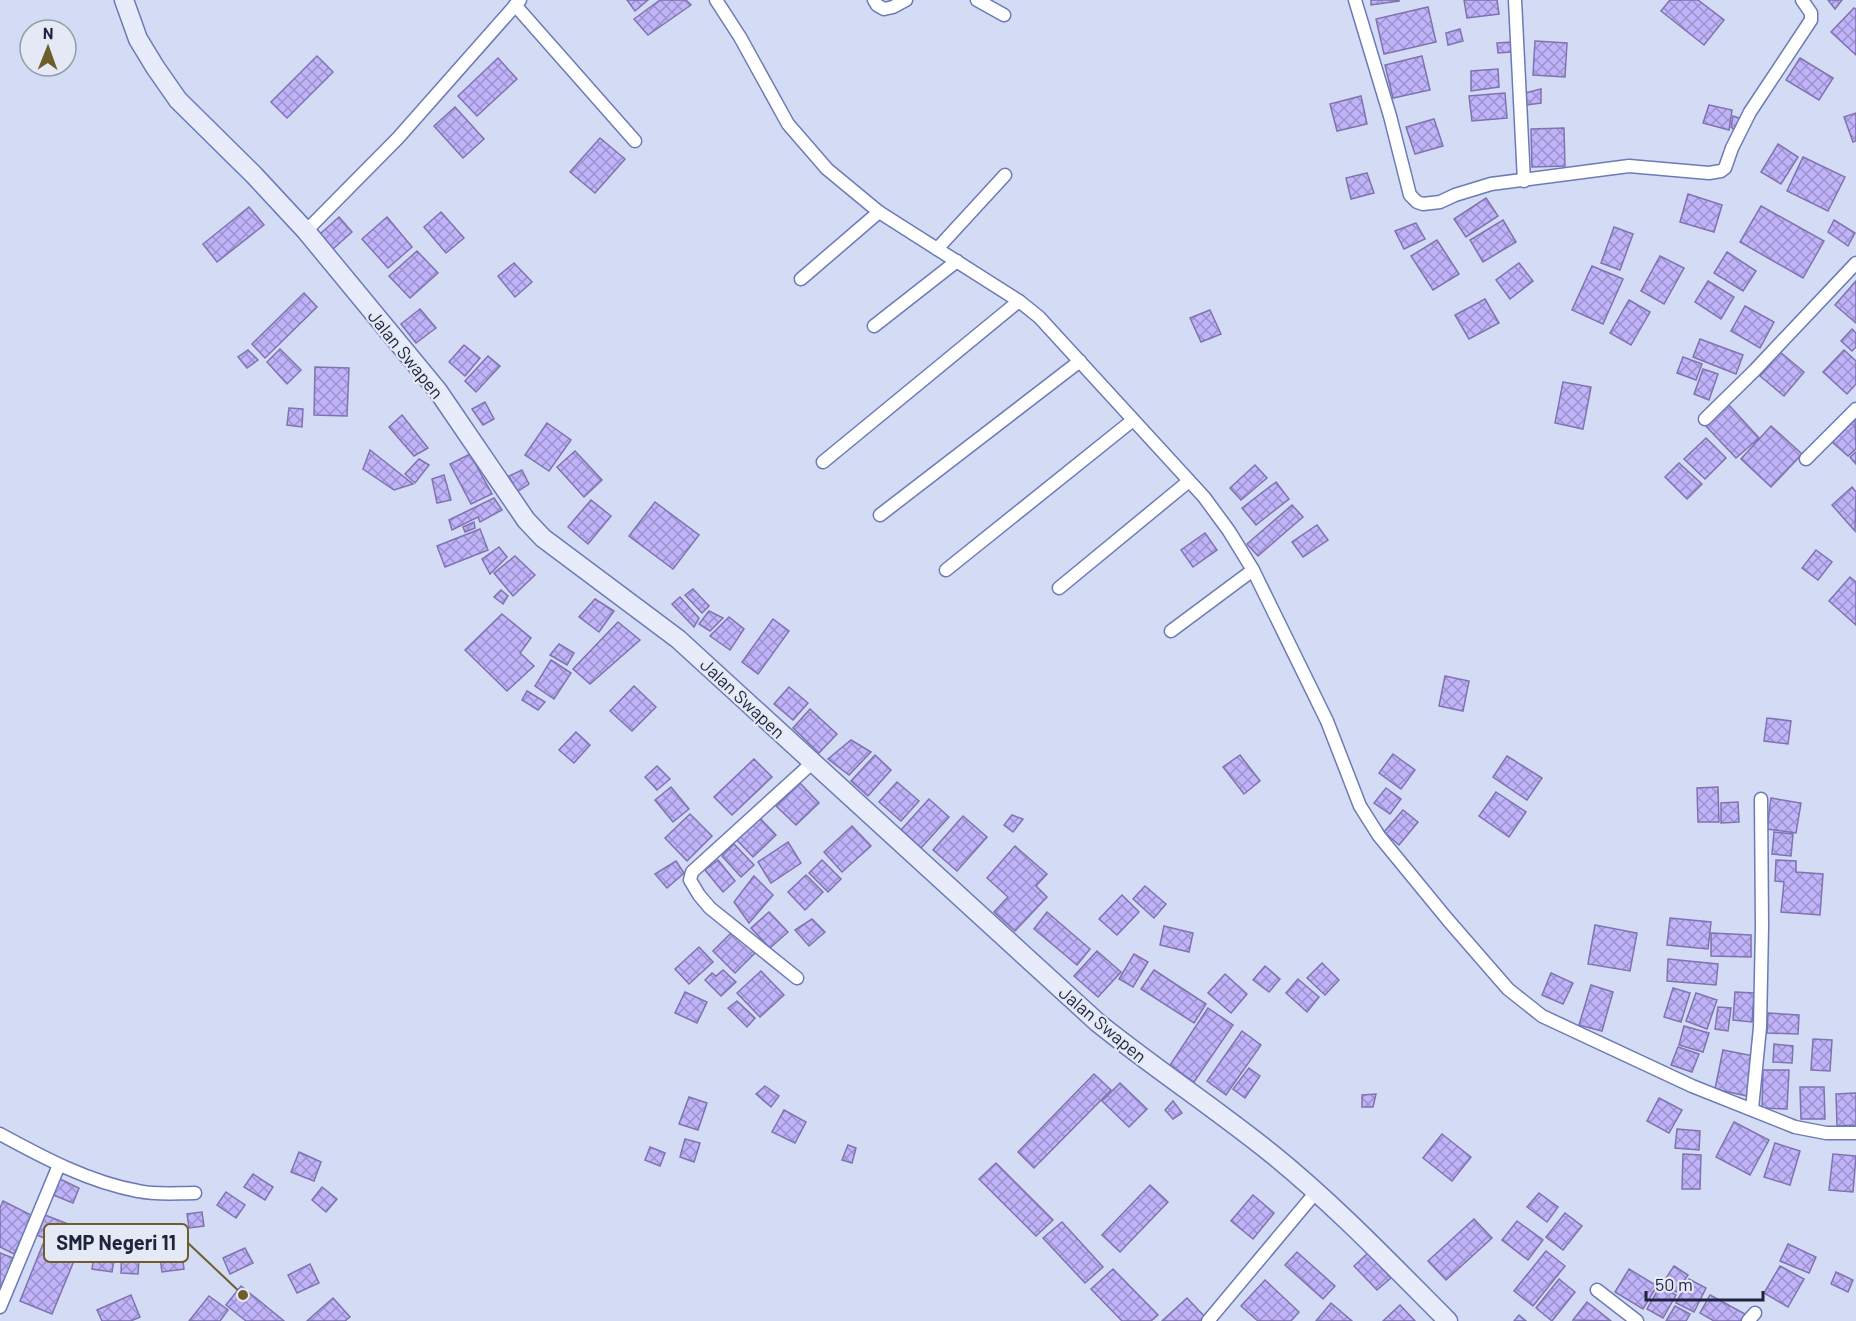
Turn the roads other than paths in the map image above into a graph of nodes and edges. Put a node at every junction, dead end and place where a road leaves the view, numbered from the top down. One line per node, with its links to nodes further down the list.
1 (124, 0): 15 (main road, Jalan Swapen)
2 (716, 0): 14 (street)
3 (874, 0): 4 (street)
4 (906, 0)
5 (977, 0): 10 (street)
6 (1355, 0): 13 (street)
7 (1515, 0): 13 (street)
8 (1802, 0): 13 (street)
9 (517, 3): 11 (street); 15 (street)
10 (1004, 15)
11 (635, 141)
12 (1005, 175): 16 (street)
13 (1524, 181)
14 (879, 212): 16 (street); 19 (street)
15 (306, 231): 34 (main road, Jalan Swapen)
16 (937, 249): 17 (street)
17 (957, 261): 20 (street); 21 (street)
18 (1856, 263): 24 (street)
19 (801, 279)
20 (1019, 301): 22 (street); 27 (street)
21 (874, 326)
22 (1080, 361): 25 (street); 29 (street)
23 (1856, 409): 26 (street)
24 (1705, 419)
25 (1133, 420): 28 (street); 30 (street)
26 (1806, 459)
27 (823, 462)
28 (1188, 481): 31 (street); 32 (street)
29 (880, 515)
30 (946, 570)
31 (1253, 570): 33 (street); 37 (street)
32 (1059, 588)
33 (1171, 631)
34 (812, 763): 36 (street); 41 (main road, Jalan Swapen)
35 (1761, 799): 37 (street)
36 (797, 978)
37 (1752, 1109): 38 (street)
38 (1856, 1133)
39 (0, 1134): 40 (street)
40 (58, 1165): 42 (street); 44 (street)
41 (1316, 1192): 45 (street); 46 (main road, Jalan Swapen)
42 (195, 1193)
43 (1597, 1290): 47 (street)
44 (0, 1307)
45 (1208, 1321)
46 (1448, 1321)
47 (1637, 1321)

